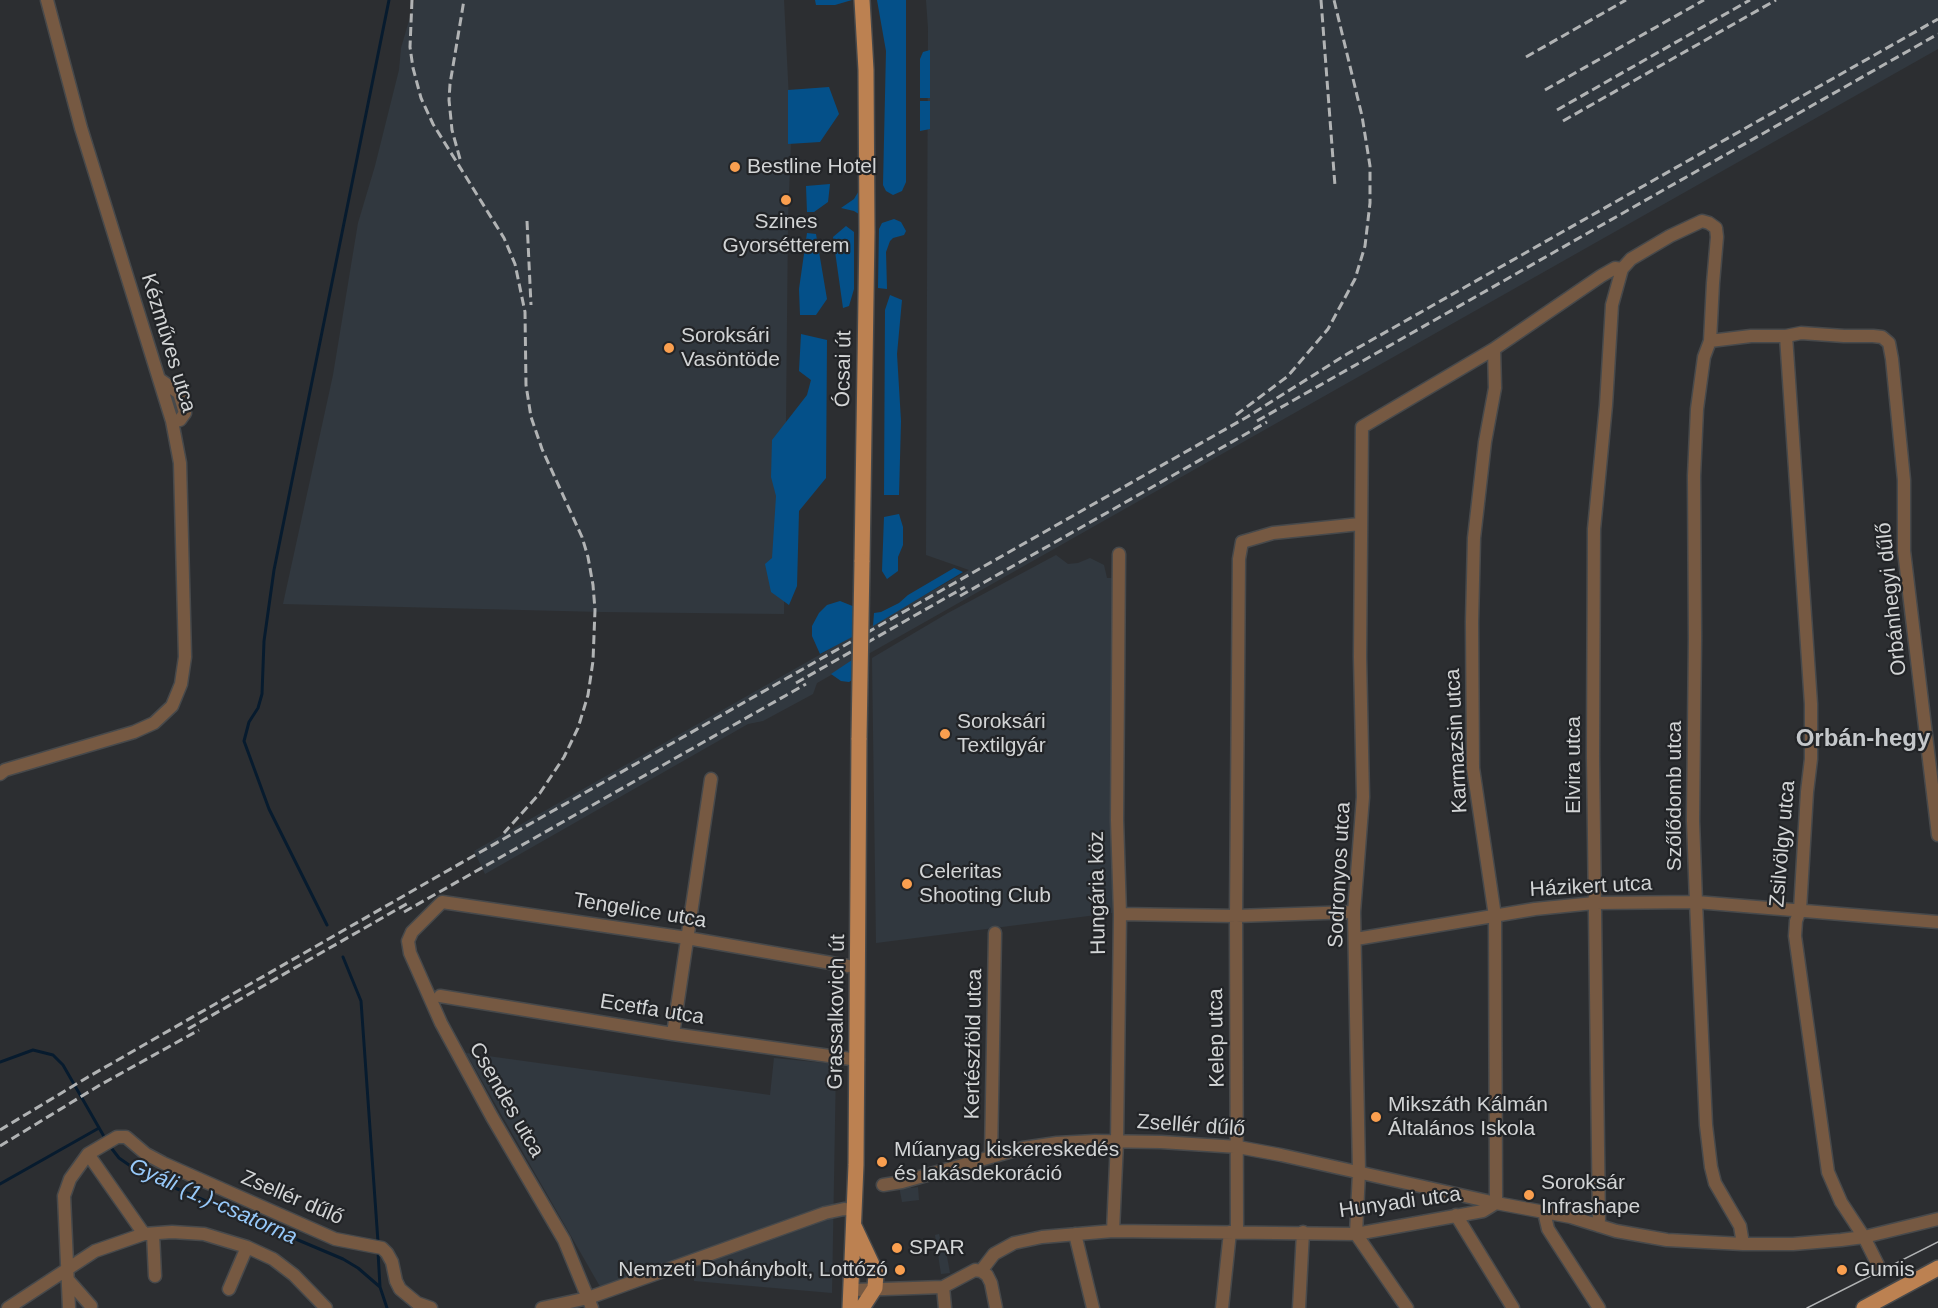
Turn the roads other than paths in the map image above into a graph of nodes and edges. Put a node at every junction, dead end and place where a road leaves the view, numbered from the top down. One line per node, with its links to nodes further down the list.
1 (47, 0): 10 (street, Kézműves utca)
2 (862, 0): 9 (main road, Ócsai út, bridge)
3 (1622, 268): 5 (street, Szőlődomb utca); 6 (street); 14 (street, Elvira utca)
4 (1786, 336): 5 (street); 12 (street, Orbánhegyi dűlő); 15 (street, Zsilvölgy utca)
5 (1710, 341): 13 (street, Szőlődomb utca)
6 (1494, 349): 7 (street, Sodronyos utca); 20 (street, Karmazsin utca)
7 (1360, 524): 16 (street, Sodronyos utca); 19 (street, Kelep utca)
8 (1119, 554): 18 (street, Hungária köz)
9 (859, 738): 28 (main road, Grassalkovich út)
10 (0, 774)
11 (711, 778): 23 (street)
12 (1938, 835)
13 (1696, 902): 14 (street, Házikert utca); 15 (street, Házikert utca); 49 (street, Szőlődomb utca)
14 (1594, 903): 20 (street, Házikert utca); 41 (street, Elvira utca)
15 (1800, 910): 21 (street, Házikert utca); 48 (street, Zsilvölgy utca)
16 (1354, 912): 19 (street); 24 (street, Sodronyos utca)
17 (431, 913): 23 (street, Tengelice utca); 60 (street, Csendes utca)
18 (1120, 914): 19 (street); 29 (street, Hungária köz)
19 (1236, 916): 30 (street, Kelep utca)
20 (1495, 916): 24 (street, Házikert utca); 35 (street, Karmazsin utca)
21 (1938, 922)
22 (995, 933): 32 (street, Kertészföld utca)
23 (687, 938): 25 (street, Tengelice utca); 27 (street)
24 (1356, 939): 33 (street, Sodronyos utca)
25 (848, 966)
26 (440, 996): 27 (street, Ecetfa utca)
27 (673, 1034): 28 (street, Ecetfa utca)
28 (858, 1060): 36 (main road, Grassalkovich út)
29 (1117, 1142): 30 (street, Zsellér dűlő); 32 (street, Zsellér dűlő); 42 (street, Hungária köz)
30 (1238, 1147): 33 (street, Zsellér dűlő); 43 (street, Kelep utca)
31 (92, 1151): 45 (street); 54 (street); 65 (street, Zsellér dűlő)
32 (991, 1155): 34 (street, Zsellér dűlő)
33 (1359, 1172): 35 (street, Zsellér dűlő); 47 (street, Sodronyos utca)
34 (883, 1185)
35 (1496, 1203): 37 (street); 38 (street, Hunyadi utca)
36 (855, 1210): 40 (main road, Grassalkovich út); 60 (street)
37 (1544, 1212): 41 (street); 77 (street)
38 (1456, 1215): 47 (street, Hunyadi utca); 76 (street)
39 (1938, 1219): 48 (street)
40 (854, 1226): 56 (main road, Grassalkovich út); 58 (main road)
41 (1599, 1226): 49 (street)
42 (1113, 1231): 43 (street, Hunyadi utca); 46 (street, Hunyadi utca)
43 (1234, 1232): 44 (street, Hunyadi utca); 73 (street, Kelep utca)
44 (1303, 1232): 47 (street, Hunyadi utca); 74 (street)
45 (149, 1234): 50 (street); 54 (street); 55 (street)
46 (1074, 1234): 53 (street, Hunyadi utca); 72 (street)
47 (1356, 1234): 75 (street)
48 (1864, 1237): 49 (street); 51 (street, Zsilvölgy utca)
49 (1743, 1244)
50 (247, 1247): 59 (street); 62 (street)
51 (1878, 1265)
52 (1938, 1268): 78 (main road)
53 (981, 1271): 57 (street, Hunyadi utca); 71 (street)
54 (68, 1275): 61 (street); 63 (street); 64 (street)
55 (155, 1276)
56 (850, 1287): 58 (street); 67 (main road, Grassalkovich út)
57 (943, 1287): 58 (street, Hunyadi utca); 70 (street)
58 (875, 1288): 68 (main road); 69 (street)
59 (229, 1289)
60 (590, 1303): 66 (street)
61 (91, 1306)
62 (322, 1307)
63 (8, 1308)
64 (69, 1308)
65 (431, 1308)
66 (542, 1308)
67 (850, 1308)
68 (862, 1308)
69 (873, 1308)
70 (945, 1308)
71 (996, 1308)
72 (1093, 1308)
73 (1222, 1308)
74 (1299, 1308)
75 (1407, 1308)
76 (1513, 1308)
77 (1599, 1308)
78 (1864, 1308)

